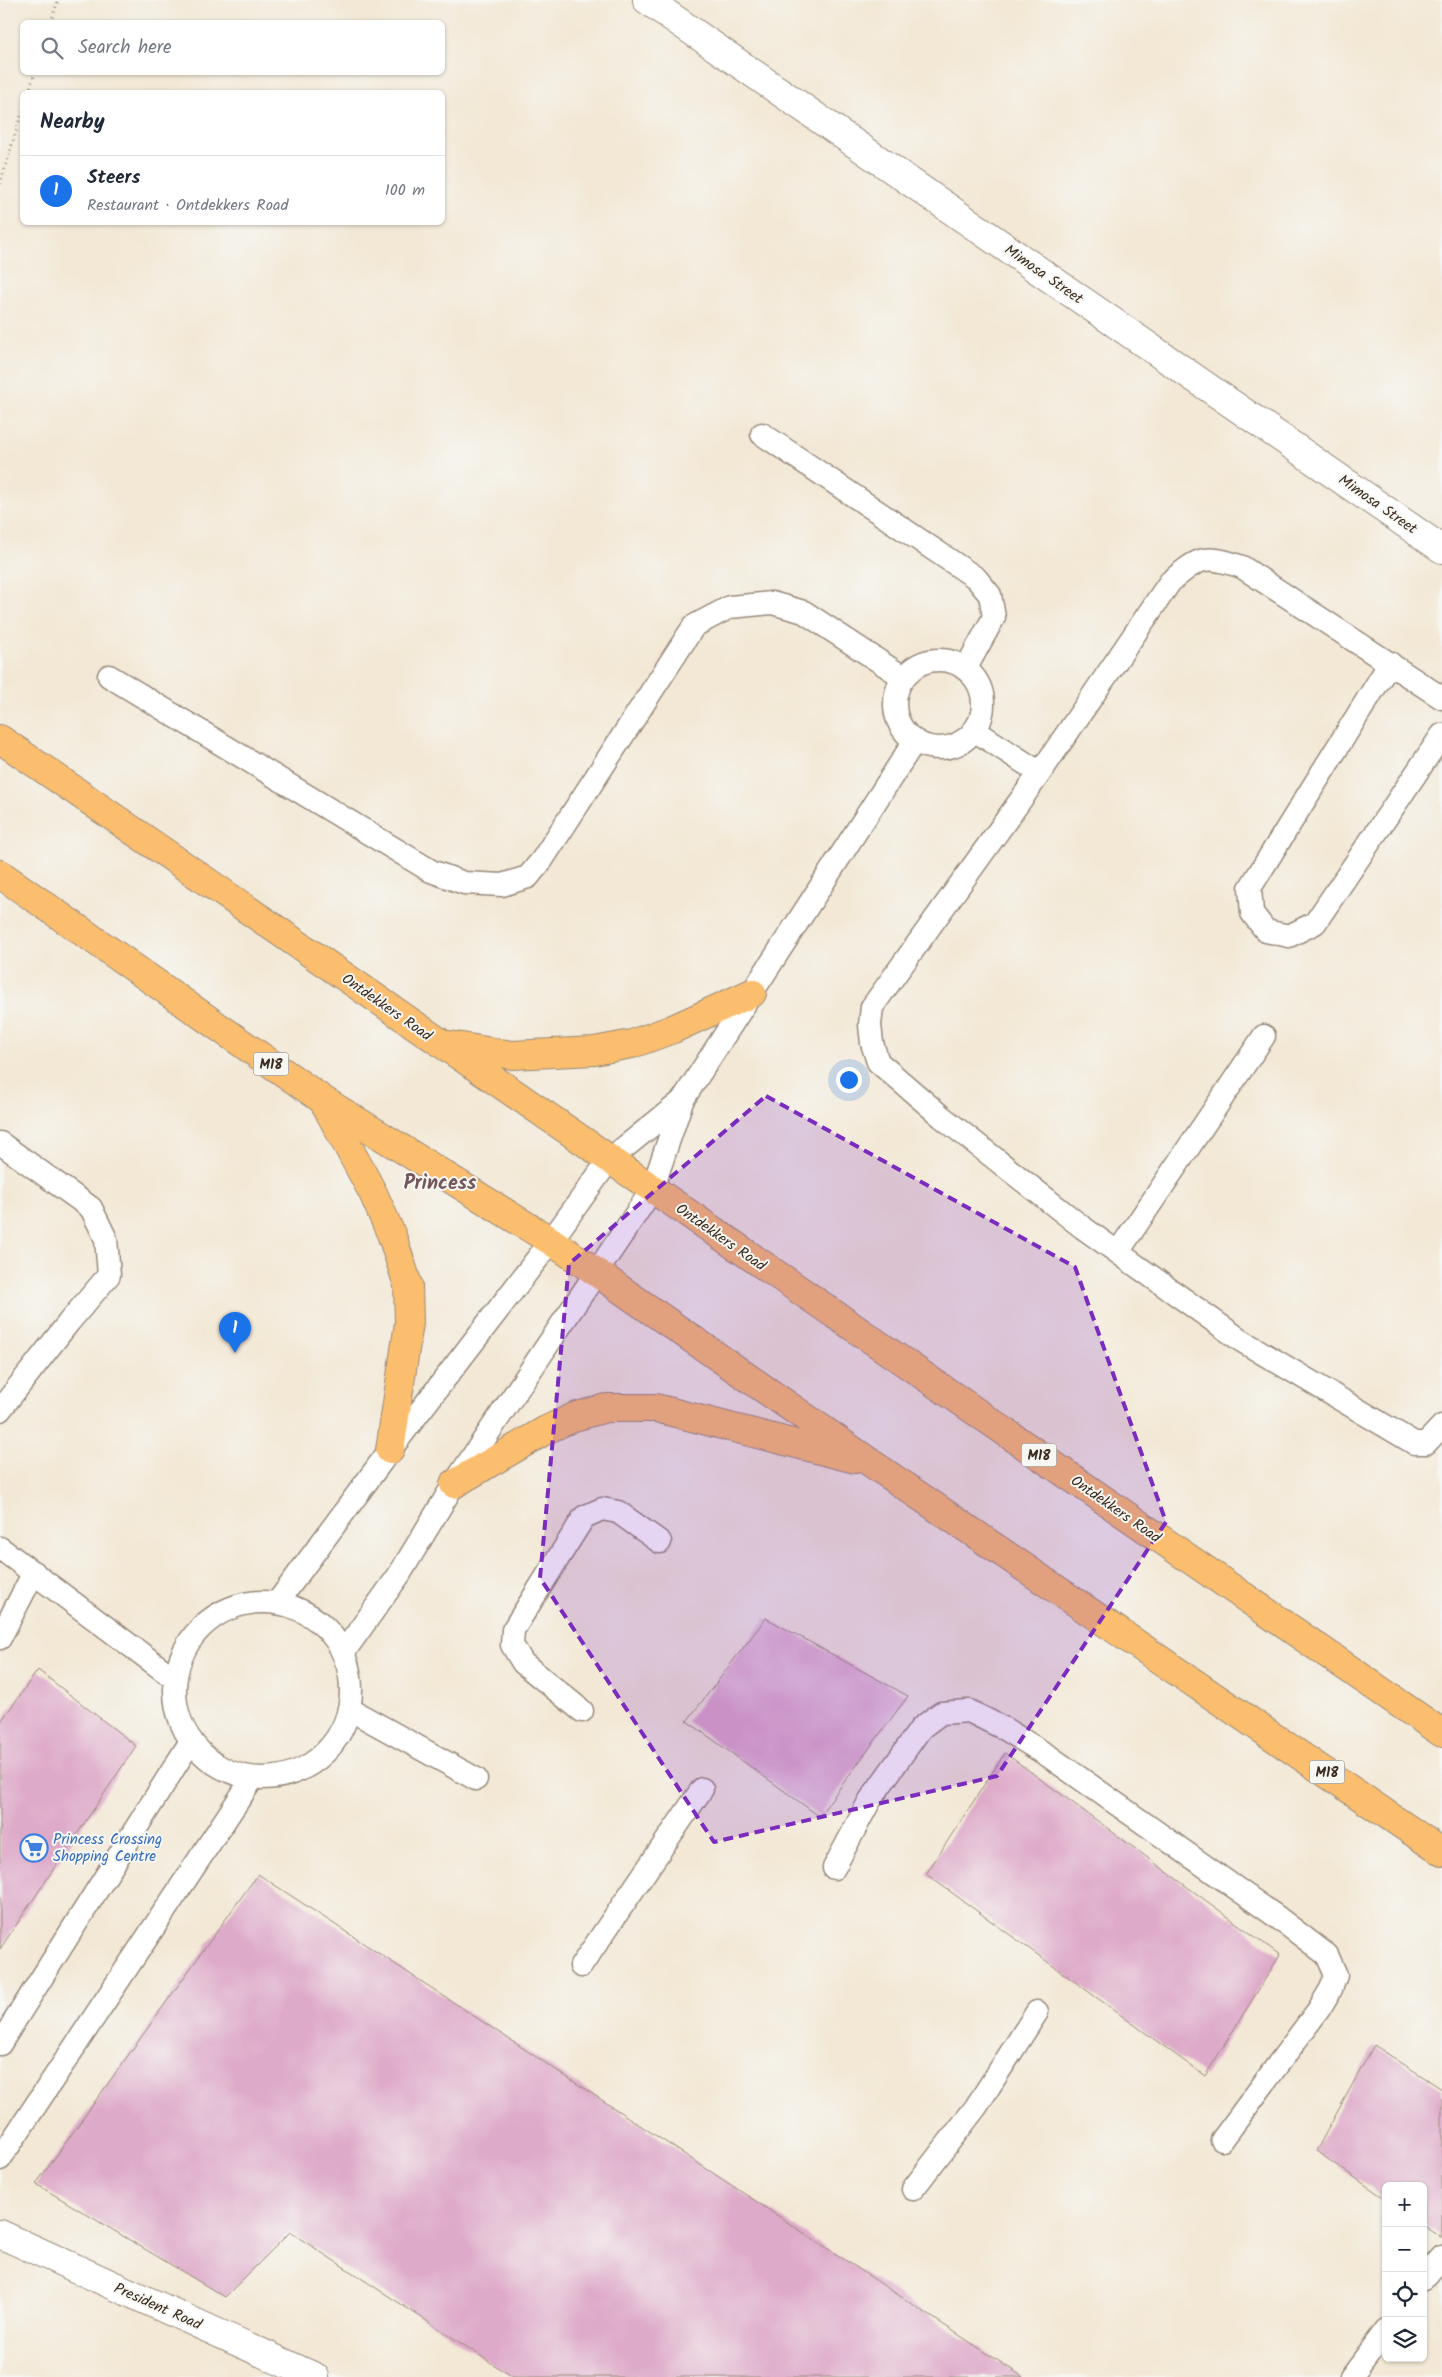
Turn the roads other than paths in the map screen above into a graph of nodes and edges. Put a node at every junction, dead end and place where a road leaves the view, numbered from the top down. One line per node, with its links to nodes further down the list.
1 (647, 0): 3 (street, Mimosa Street)
2 (762, 434): 5 (lane)
3 (1442, 549)
4 (1390, 663): 8 (lane); 10 (lane); 13 (lane)
5 (966, 668): 7 (lane); 9 (lane)
6 (109, 676): 7 (lane)
7 (903, 677): 12 (lane)
8 (1442, 698)
9 (974, 730): 12 (lane); 13 (lane)
10 (1442, 735)
11 (0, 739): 17 (main road, Ontdekkers Road / M18)
12 (914, 742): 15 (lane)
13 (1040, 772): 24 (lane)
14 (0, 874): 18 (main road, M18)
15 (752, 993): 17 (main road); 19 (lane)
16 (1264, 1036): 24 (lane)
17 (440, 1044): 21 (main road, Ontdekkers Road / M18)
18 (323, 1100): 23 (main road, M18); 28 (main road)
19 (682, 1101): 21 (lane); 22 (lane)
20 (0, 1143): 26 (lane)
21 (609, 1160): 22 (main road, Ontdekkers Road / M18); 23 (lane)
22 (652, 1190): 25 (lane); 40 (main road, Ontdekkers Road / M18)
23 (551, 1241): 25 (main road, M18); 28 (lane)
24 (1118, 1252): 27 (lane)
25 (598, 1272): 29 (main road, M18); 30 (lane)
26 (0, 1410)
27 (1442, 1426)
28 (390, 1450): 34 (lane)
29 (871, 1463): 30 (main road); 45 (main road, M18)
30 (454, 1484): 36 (lane)
31 (660, 1542): 39 (lane)
32 (0, 1548): 33 (lane)
33 (34, 1572): 35 (lane); 37 (lane)
34 (277, 1603): 36 (lane); 37 (lane)
35 (0, 1638)
36 (343, 1653): 38 (lane)
37 (174, 1679): 41 (lane)
38 (349, 1709): 42 (lane); 43 (lane)
39 (582, 1711)
40 (1442, 1733)
41 (190, 1741): 42 (lane); 49 (lane)
42 (252, 1778): 51 (lane)
43 (476, 1779)
44 (702, 1789): 47 (lane)
45 (1442, 1852)
46 (834, 1868): 50 (lane)
47 (581, 1966)
48 (1037, 2012): 52 (lane)
49 (0, 2044)
50 (1222, 2140)
51 (0, 2159)
52 (913, 2189)
53 (0, 2234): 57 (street, President Road)
54 (1442, 2257): 55 (lane)
55 (1427, 2274)
56 (1382, 2335): 58 (lane)
57 (315, 2377)
58 (1351, 2377)

